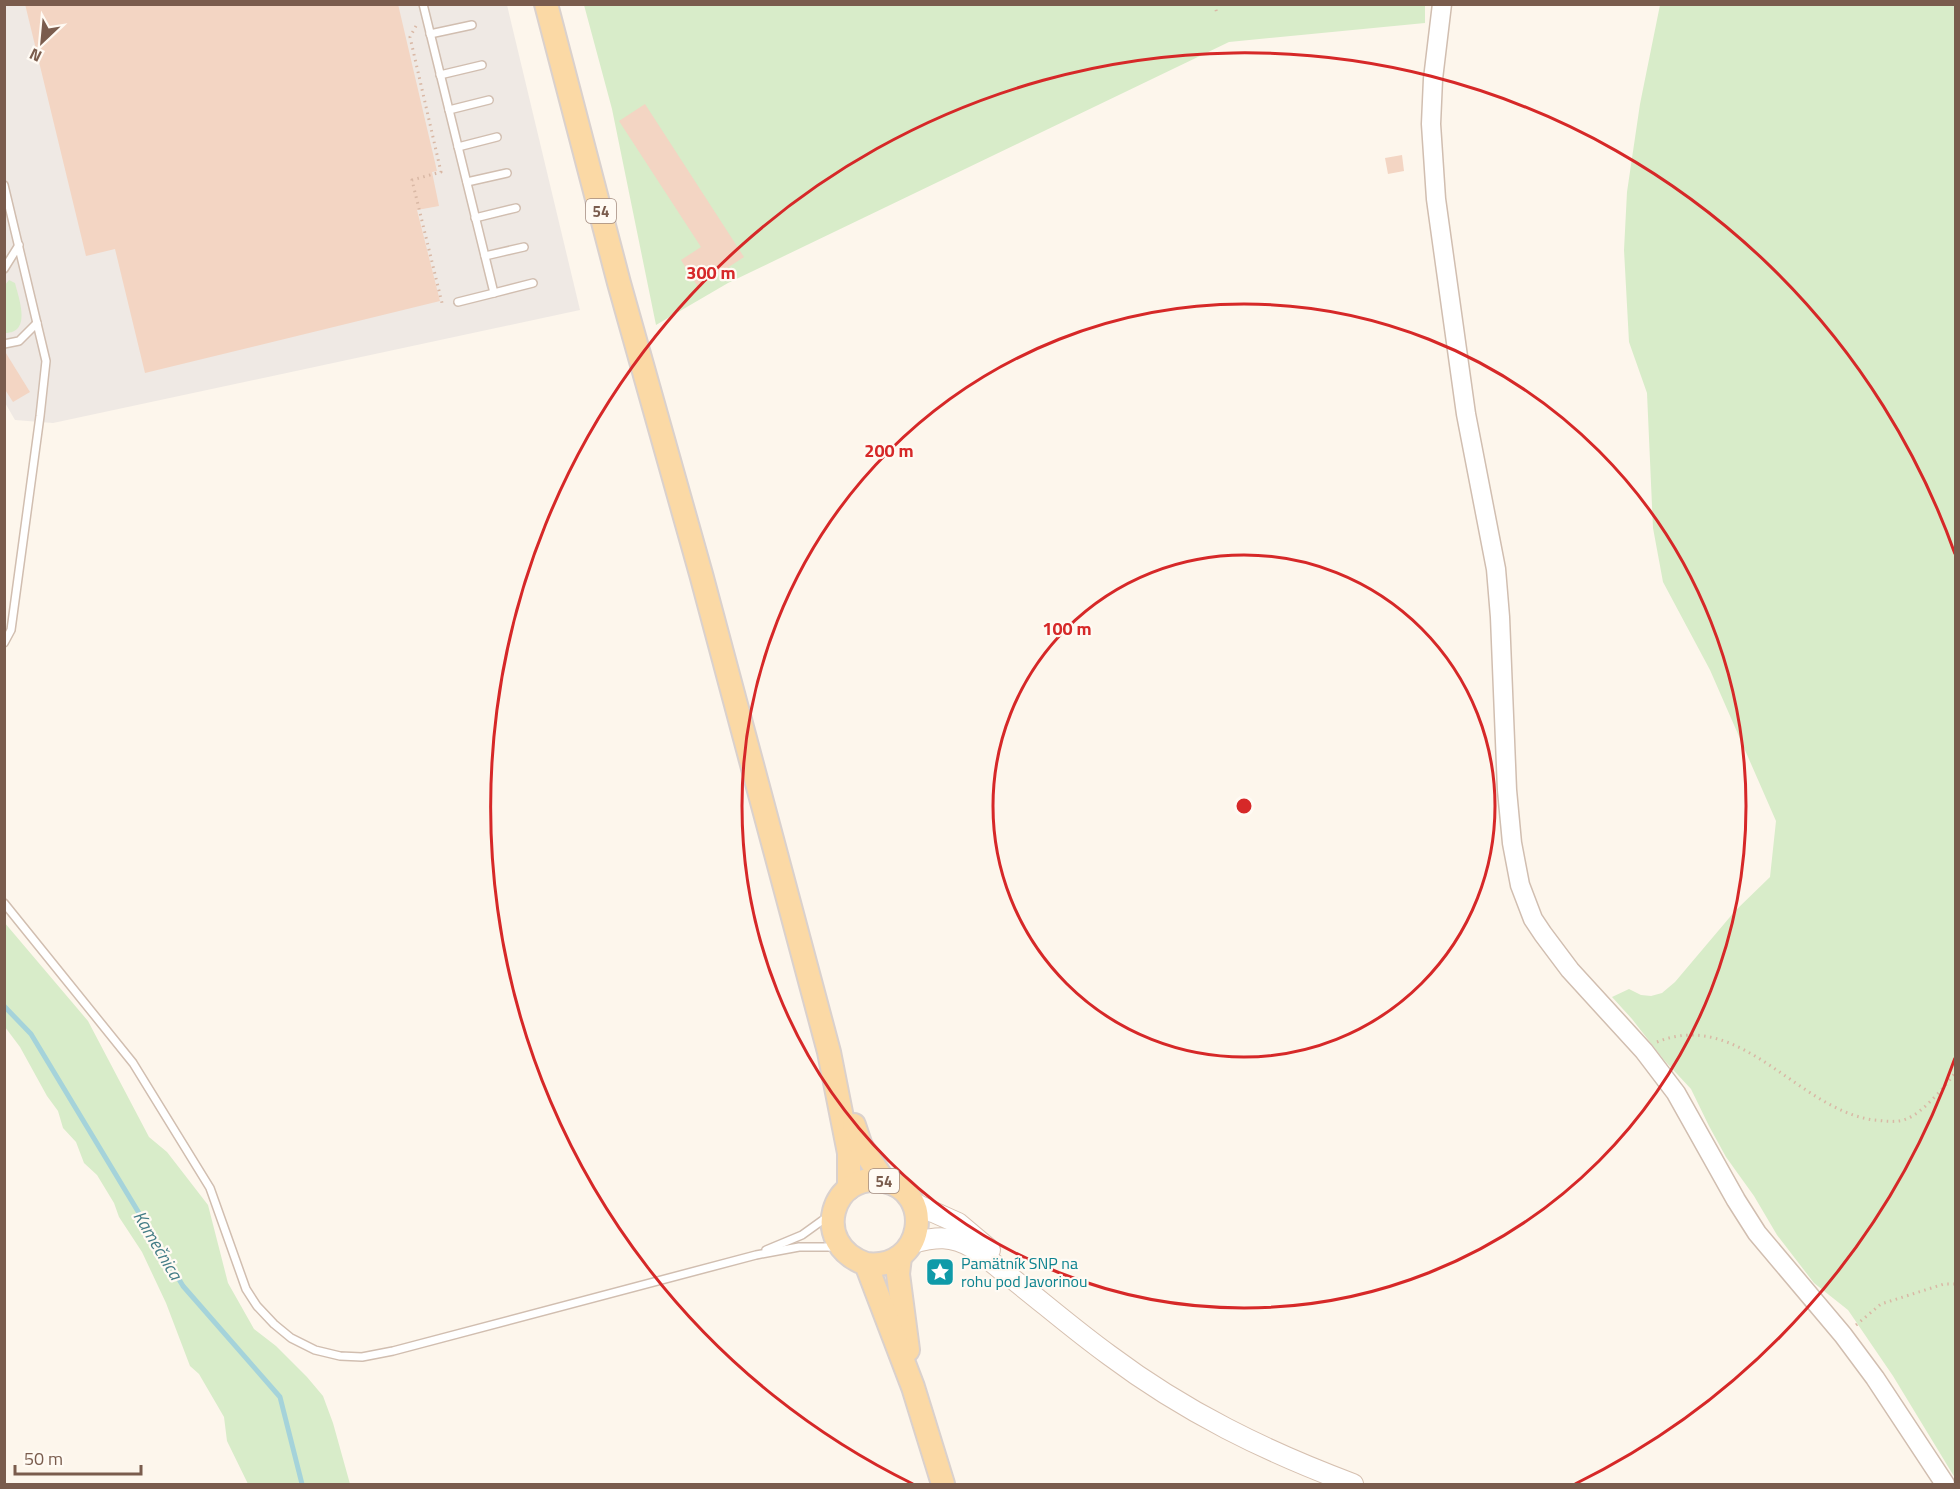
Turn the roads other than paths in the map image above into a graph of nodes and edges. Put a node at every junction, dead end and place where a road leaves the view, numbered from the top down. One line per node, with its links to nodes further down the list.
1 (423, 4): 5 (lane)
2 (546, 4): 28 (main road, 54)
3 (1442, 4): 41 (street)
4 (472, 25): 5 (lane)
5 (430, 34): 7 (lane)
6 (482, 65): 7 (lane)
7 (440, 75): 9 (lane)
8 (489, 100): 9 (lane)
9 (449, 110): 11 (lane)
10 (497, 137): 11 (lane)
11 (458, 147): 13 (lane)
12 (507, 173): 13 (lane)
13 (466, 182): 16 (lane)
14 (4, 185): 17 (lane)
15 (516, 208): 16 (lane)
16 (475, 218): 19 (lane)
17 (19, 245): 20 (lane); 24 (lane)
18 (524, 247): 19 (lane)
19 (484, 256): 22 (lane)
20 (4, 269)
21 (533, 283): 22 (lane)
22 (494, 293): 23 (lane)
23 (458, 302)
24 (37, 323): 25 (lane); 26 (lane)
25 (4, 344)
26 (4, 643)
27 (4, 903): 35 (lane)
28 (829, 1052): 29 (main road, 54); 30 (main road, 54)
29 (884, 1181): 30 (main road, 54); 31 (main road, 54)
30 (849, 1188): 32 (main road, 54)
31 (913, 1203): 34 (main road, 54); 37 (main road)
32 (833, 1211): 33 (main road); 35 (lane)
33 (841, 1247): 35 (lane); 36 (main road)
34 (906, 1250): 36 (main road); 37 (main road); 38 (main road, 54)
35 (756, 1255)
36 (866, 1264): 38 (main road, 54)
37 (1036, 1297): 40 (main road)
38 (913, 1387): 39 (main road, 54)
39 (943, 1485)
40 (1353, 1485)
41 (1945, 1485)

